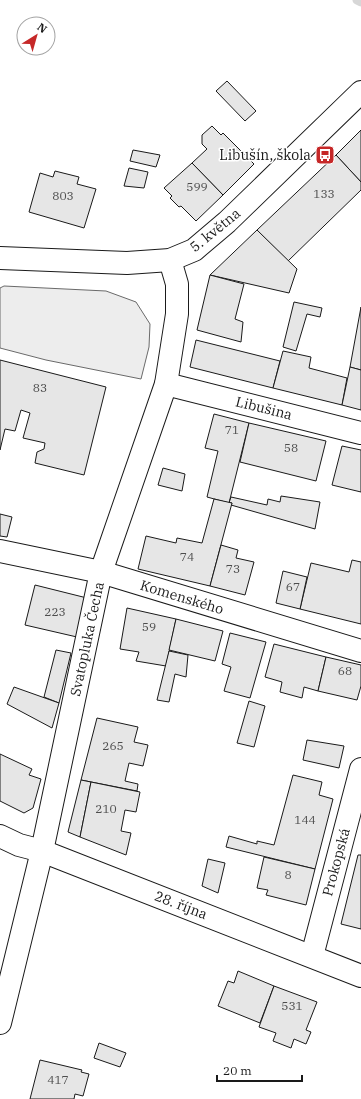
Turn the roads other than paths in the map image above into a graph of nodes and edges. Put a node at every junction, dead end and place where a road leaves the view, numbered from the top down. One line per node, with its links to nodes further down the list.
1 (361, 92): 3 (street, 5. května)
2 (0, 258): 3 (street, 5. května)
3 (170, 260): 4 (street, Svatopluka Čecha)
4 (166, 384): 5 (street, Libušina); 7 (street, Svatopluka Čecha)
5 (361, 433)
6 (0, 551): 7 (street, Komenského)
7 (101, 572): 8 (street, Komenského); 11 (street, Svatopluka Čecha)
8 (361, 651)
9 (361, 769): 12 (street, Prokopská)
10 (0, 836): 11 (street, 28. října)
11 (42, 851): 12 (street, 28. října); 14 (street, Svatopluka Čecha)
12 (312, 956): 13 (street, 28. října)
13 (361, 976)
14 (0, 1023)

